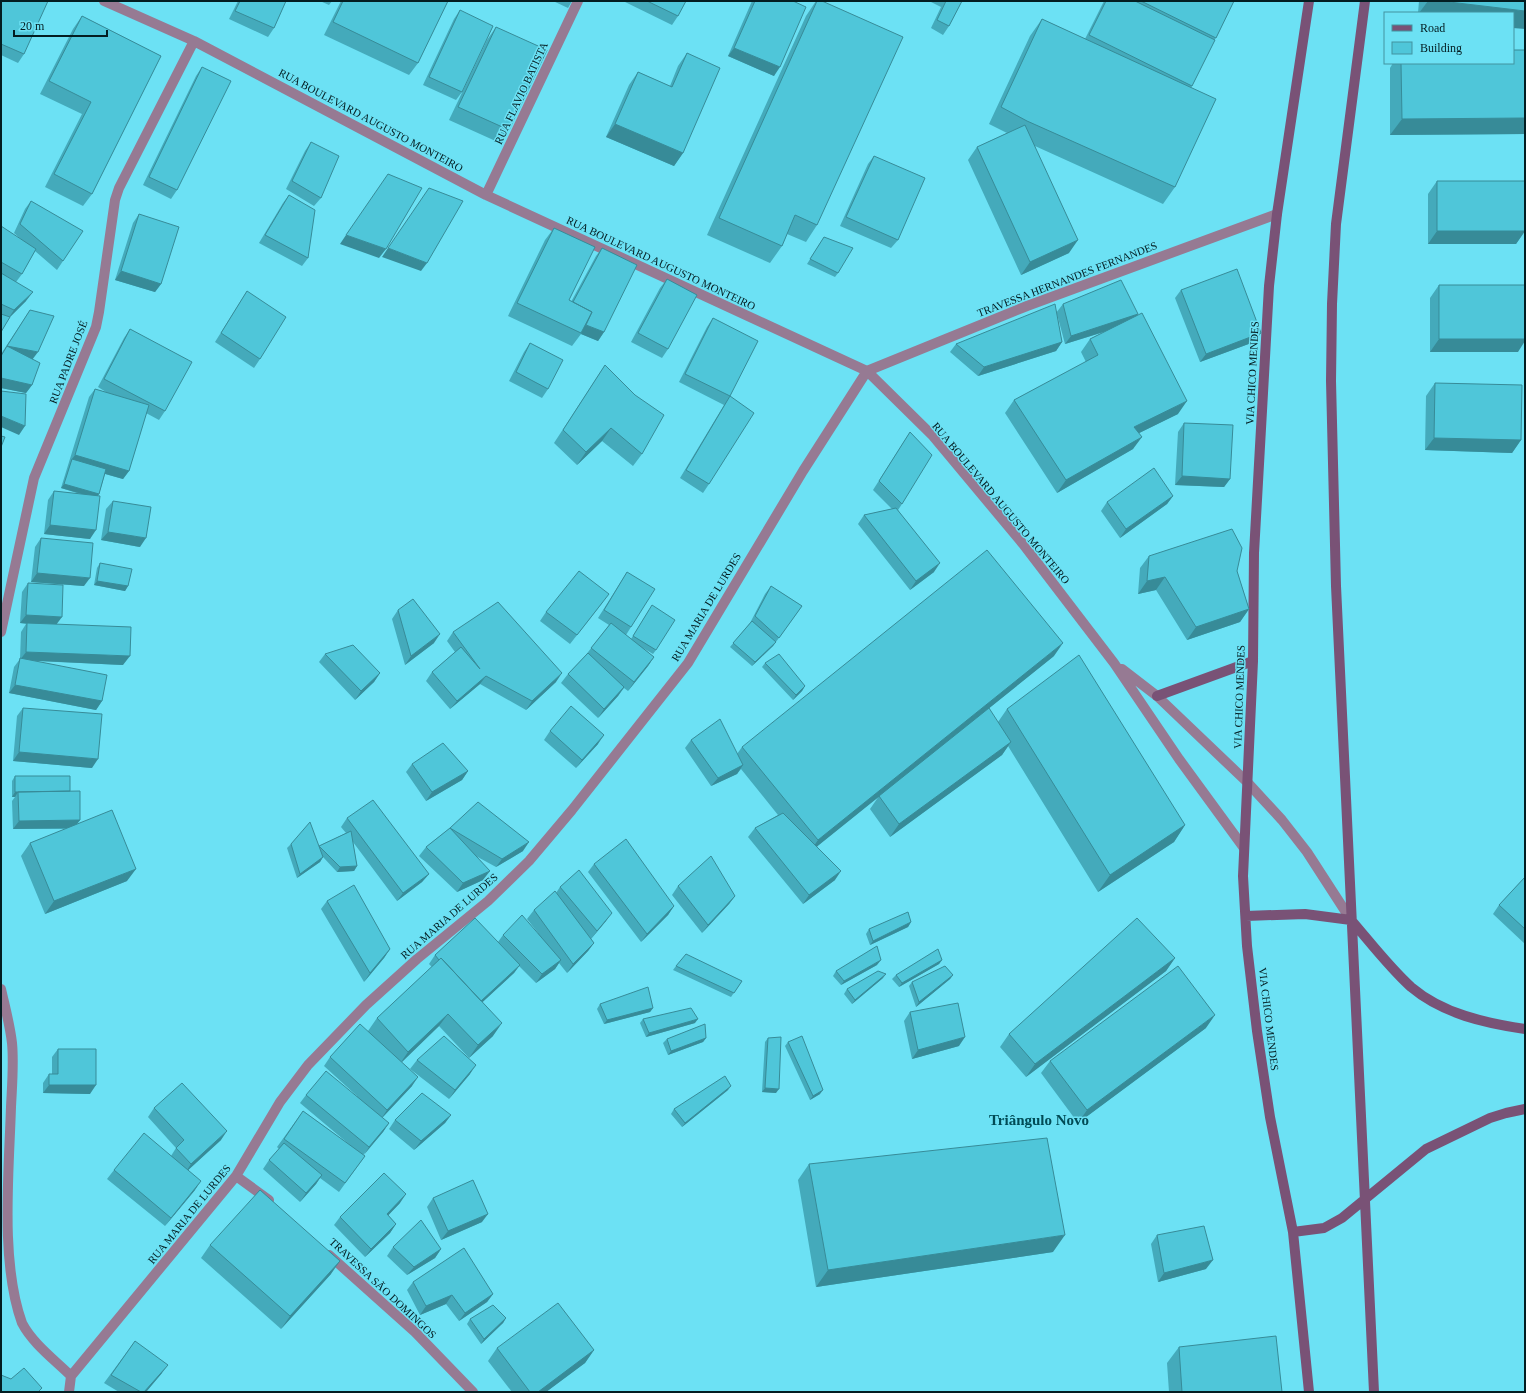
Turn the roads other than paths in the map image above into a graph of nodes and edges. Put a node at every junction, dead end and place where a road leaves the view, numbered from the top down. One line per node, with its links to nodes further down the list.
1 (104, 1): 5 (street, RUA BOULEVARD AUGUSTO MONTEIRO)
2 (578, 1): 6 (street, RUA FLAVIO BATISTA)
3 (1308, 1): 7 (main road, VIA CHICO MENDES)
4 (1365, 1): 16 (main road)
5 (194, 41): 6 (street, RUA BOULEVARD AUGUSTO MONTEIRO); 9 (street, RUA PADRE JOSÉ)
6 (486, 195): 8 (street, RUA BOULEVARD AUGUSTO MONTEIRO)
7 (1277, 214): 8 (street, TRAVESSA HERNANDES FERNANDES); 10 (main road, VIA CHICO MENDES)
8 (867, 371): 11 (street, RUA BOULEVARD AUGUSTO MONTEIRO); 20 (street, RUA MARIA DE LURDES)
9 (1, 632)
10 (1253, 662): 12 (main road); 13 (main road, VIA CHICO MENDES)
11 (1114, 663): 12 (street, RUA BOULEVARD AUGUSTO MONTEIRO); 14 (street, RUA BOULEVARD AUGUSTO MONTEIRO)
12 (1157, 696): 13 (street, RUA BOULEVARD AUGUSTO MONTEIRO)
13 (1247, 782): 14 (main road, VIA CHICO MENDES); 16 (street, RUA BOULEVARD AUGUSTO MONTEIRO)
14 (1244, 848): 15 (main road, VIA CHICO MENDES)
15 (1246, 916): 16 (main road); 23 (main road, VIA CHICO MENDES)
16 (1351, 920): 18 (main road); 21 (main road)
17 (1, 989): 25 (street)
18 (1525, 1029)
19 (1525, 1110): 21 (main road)
20 (236, 1176): 22 (street); 25 (street, RUA MARIA DE LURDES)
21 (1364, 1199): 23 (main road); 29 (main road)
22 (276, 1206)
23 (1293, 1232): 28 (main road, VIA CHICO MENDES)
24 (320, 1247): 27 (street, TRAVESSA SÃO DOMINGOS)
25 (71, 1376): 26 (street)
26 (69, 1392)
27 (473, 1392)
28 (1309, 1392)
29 (1374, 1392)

